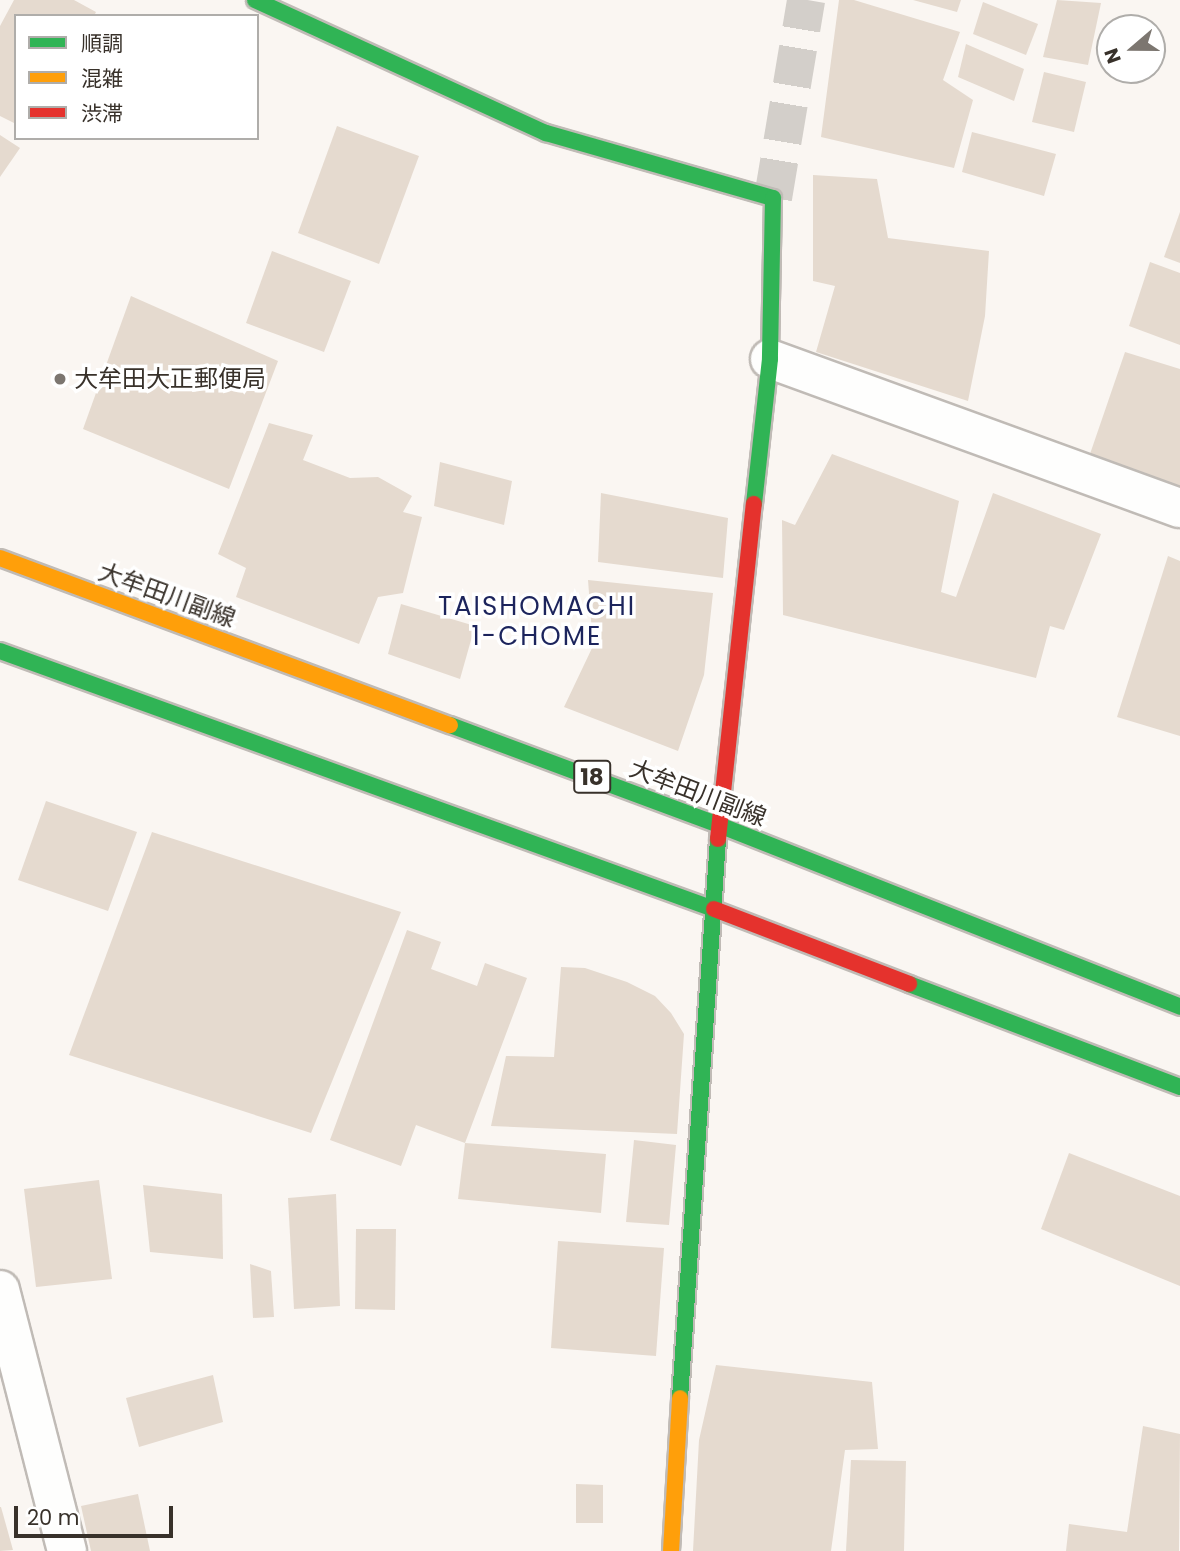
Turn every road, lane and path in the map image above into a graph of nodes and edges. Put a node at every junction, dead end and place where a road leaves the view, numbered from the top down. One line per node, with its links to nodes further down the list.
1 (255, 0): 2 (main road)
2 (770, 359): 3 (street); 6 (main road)
3 (1180, 508)
4 (0, 558): 6 (main road, 大牟田川副線 / 18)
5 (0, 651): 7 (main road)
6 (719, 825): 7 (main road); 8 (main road, 大牟田川副線 / 18)
7 (710, 908): 9 (main road); 12 (main road)
8 (1180, 1007)
9 (1180, 1087)
10 (0, 1290): 11 (street)
11 (67, 1551)
12 (671, 1551)

